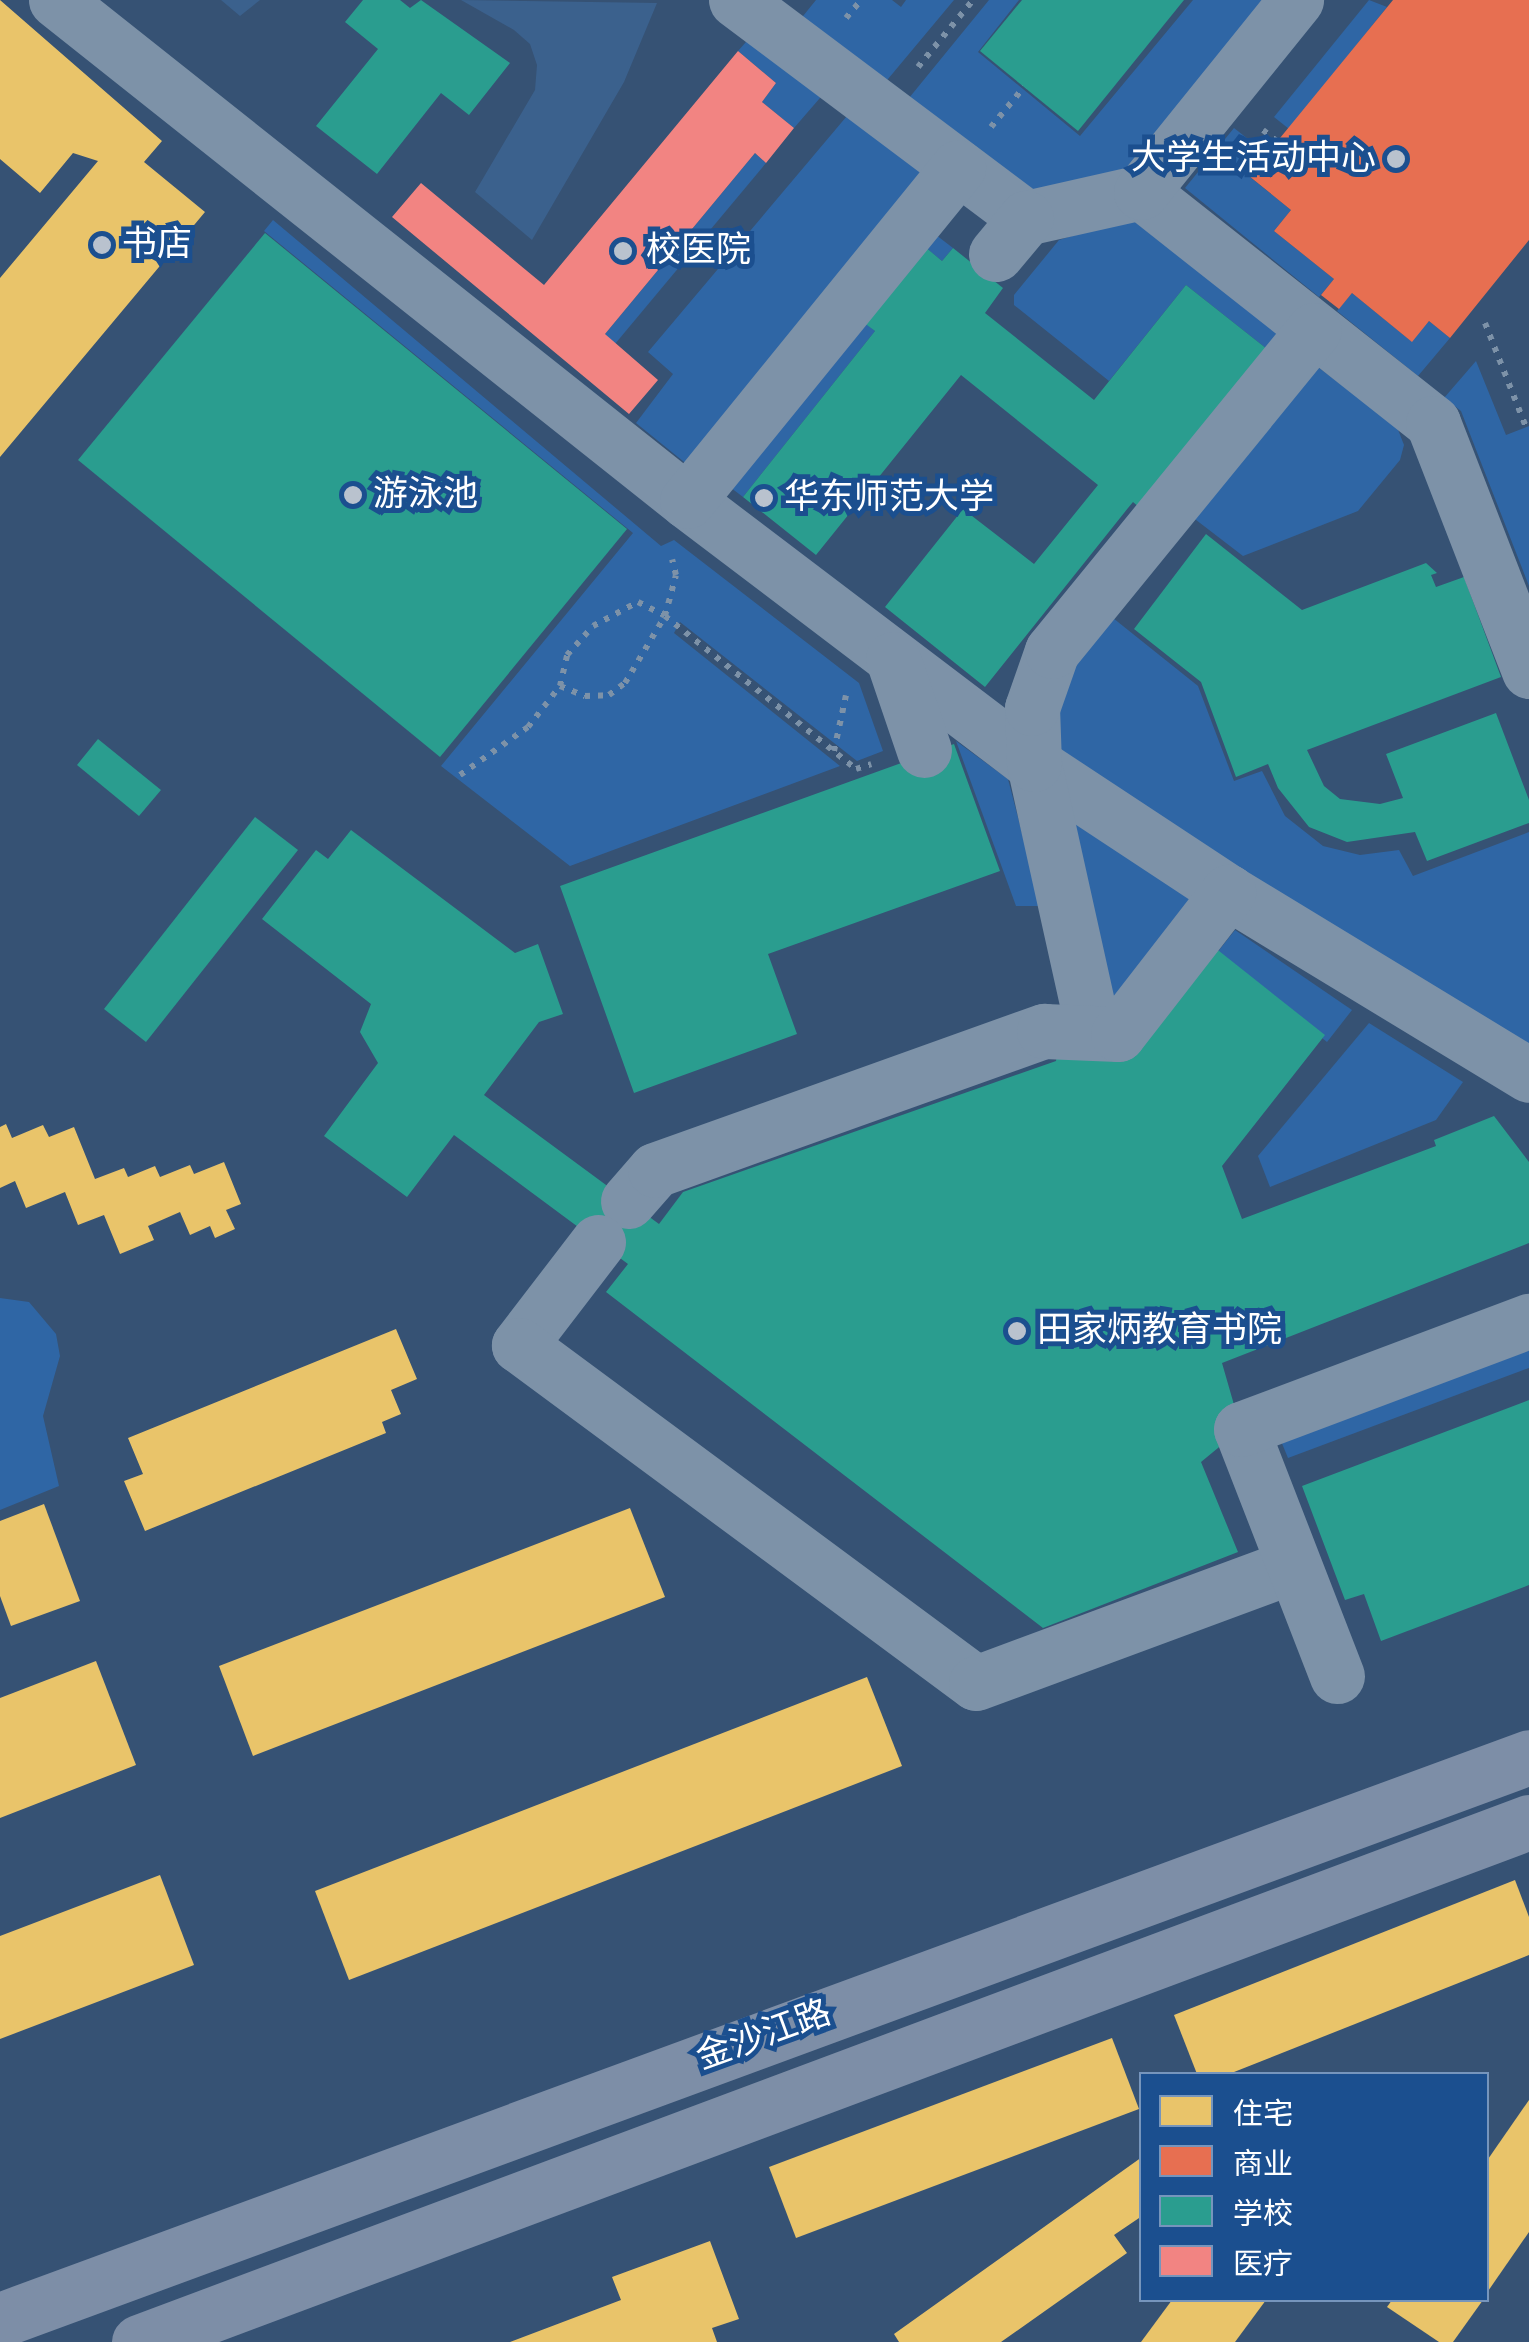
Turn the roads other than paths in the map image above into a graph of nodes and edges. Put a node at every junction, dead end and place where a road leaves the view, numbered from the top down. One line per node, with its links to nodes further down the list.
1 (56, 0): 7 (lane)
2 (736, 0): 4 (lane)
3 (1296, 0): 5 (lane)
4 (958, 166): 5 (lane); 7 (lane)
5 (1141, 192): 6 (lane)
6 (1314, 330): 9 (lane); 11 (lane)
7 (677, 522): 8 (lane)
8 (893, 659): 10 (lane); 11 (lane)
9 (1529, 671)
10 (923, 747)
11 (1034, 764): 12 (lane); 13 (lane)
12 (1228, 892): 13 (lane); 14 (lane)
13 (1093, 1030): 16 (lane)
14 (1529, 1075)
15 (1529, 1321): 16 (lane)
16 (1294, 1566): 17 (lane)
17 (1337, 1676)
18 (1529, 1757): 20 (main road, 金沙江路)
19 (1529, 1822): 21 (main road, 金沙江路)
20 (0, 2320)
21 (139, 2342)

